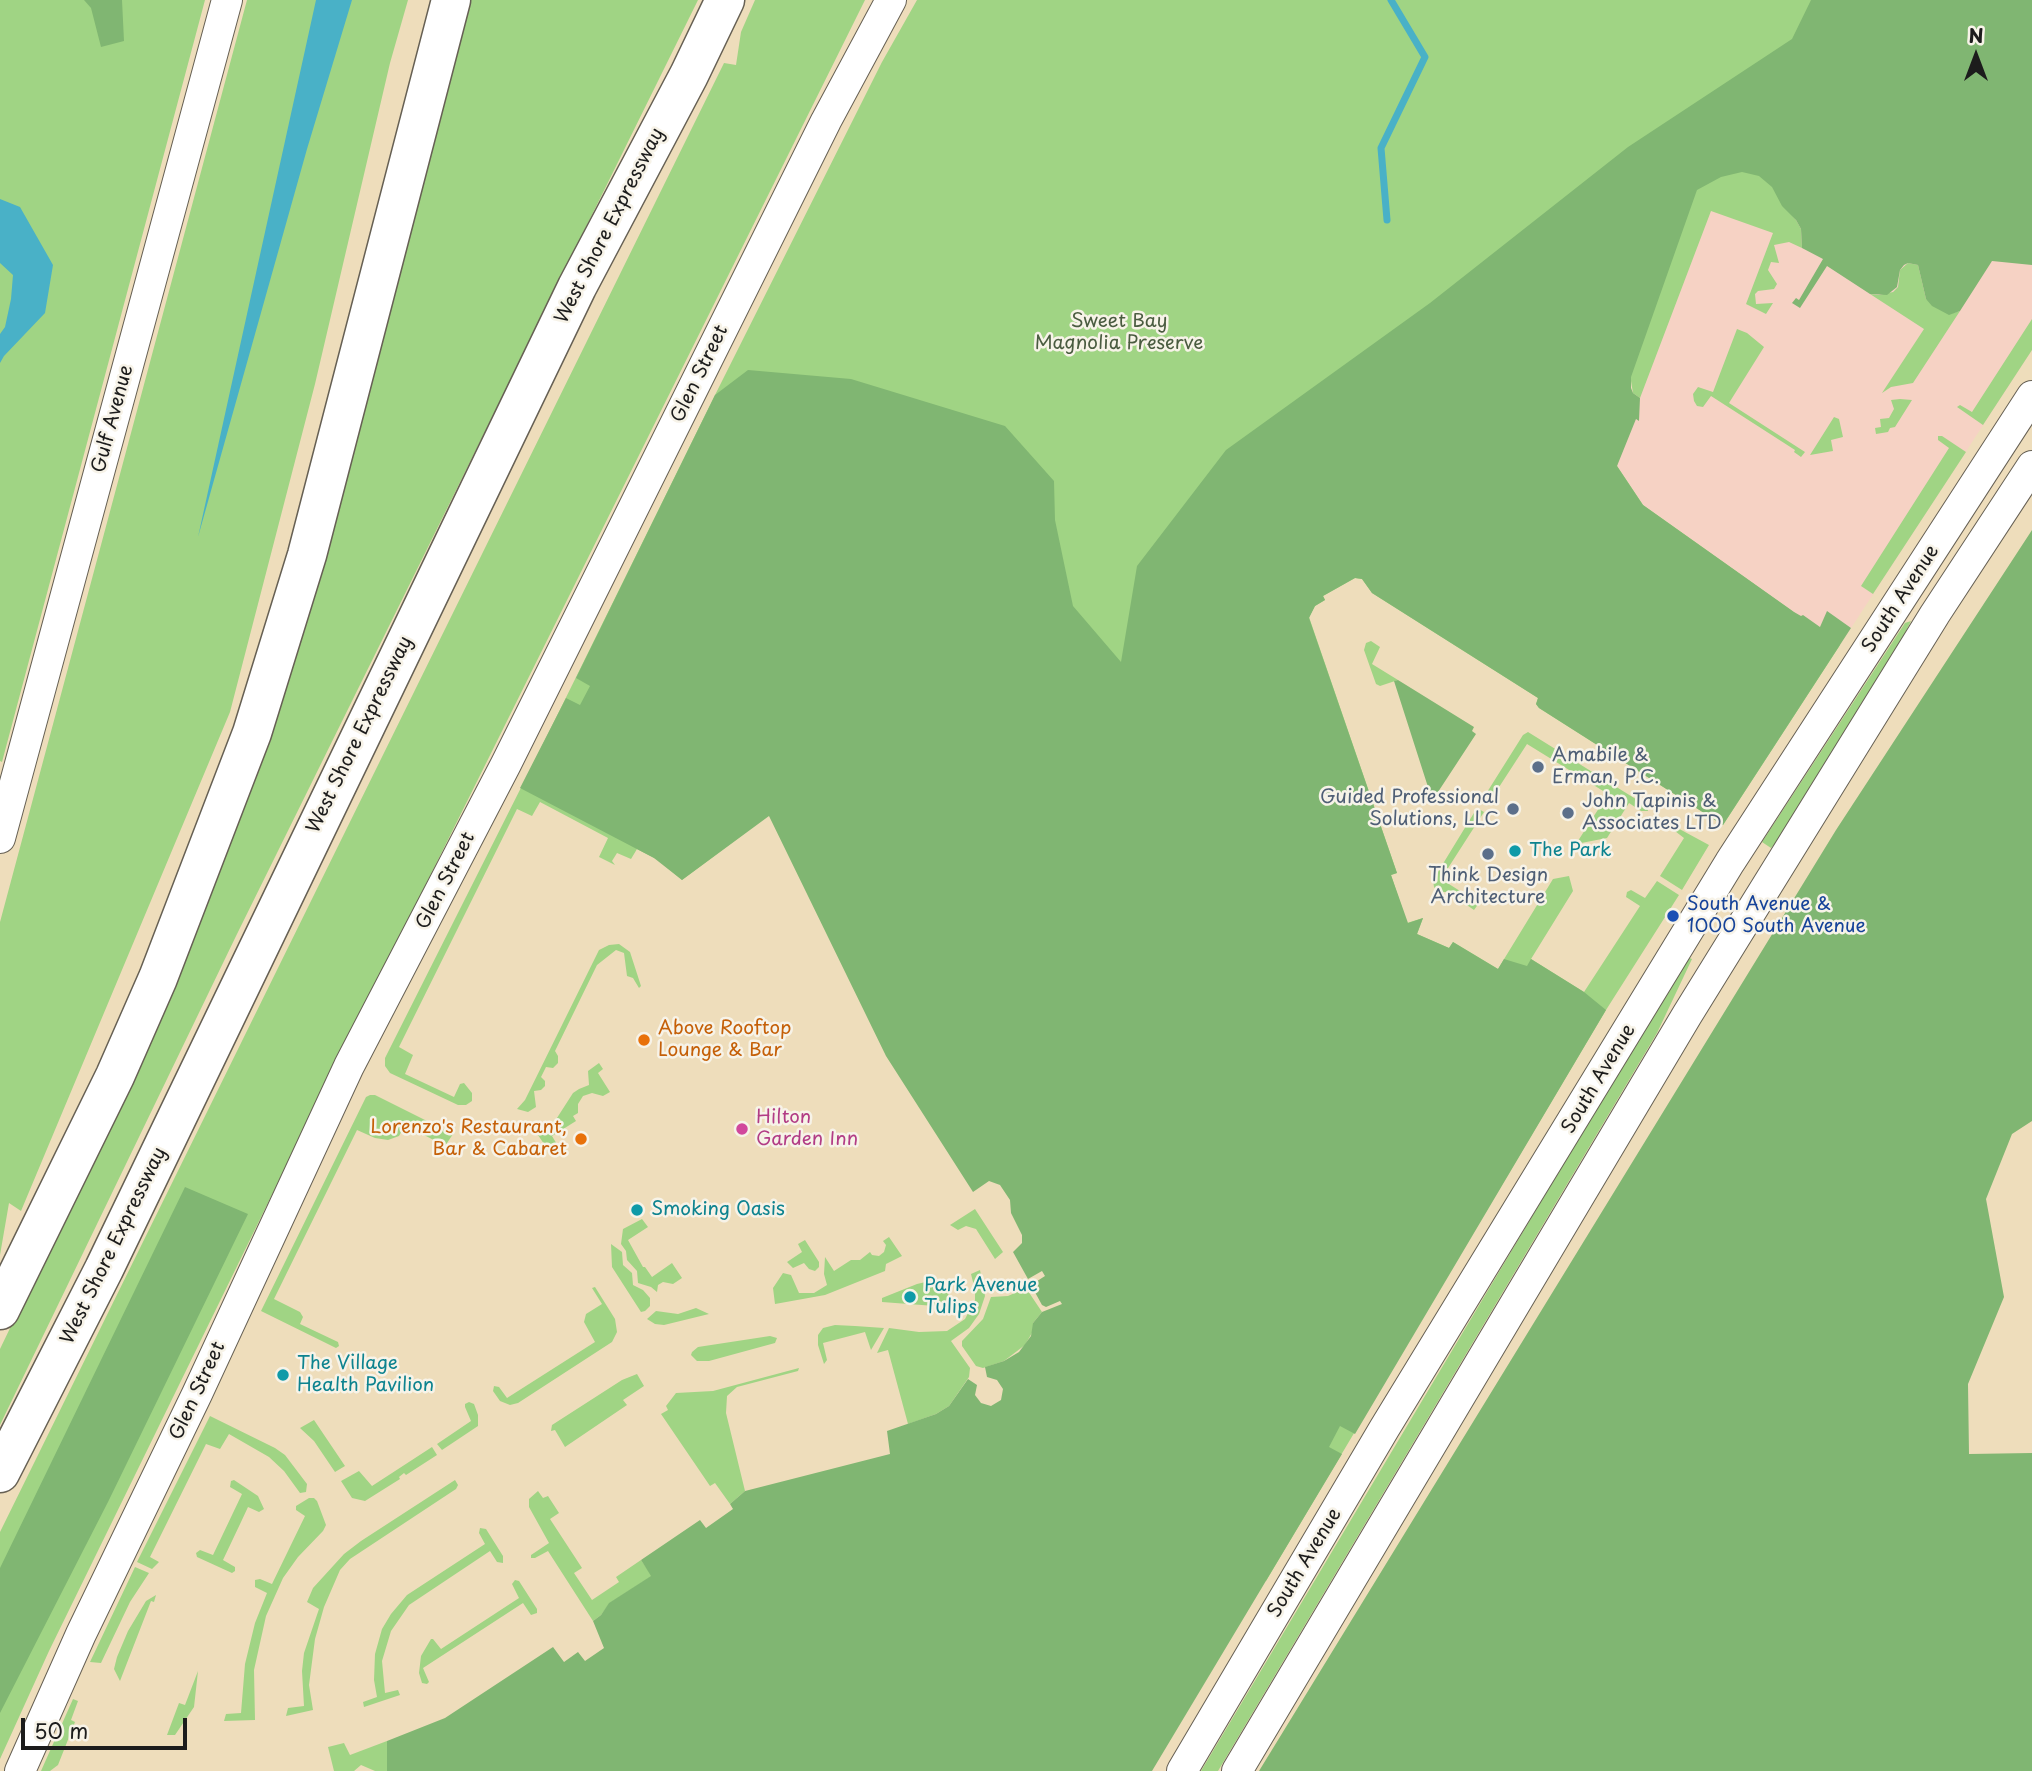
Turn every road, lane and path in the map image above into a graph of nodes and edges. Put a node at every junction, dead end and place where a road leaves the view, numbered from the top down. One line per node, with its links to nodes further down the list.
1 (227, 0): 9 (street, Gulf Avenue)
2 (451, 0): 10 (highway)
3 (705, 0): 6 (highway)
4 (726, 0): 6 (highway, West Shore Expressway)
5 (891, 0): 12 (street, Glen Street)
6 (577, 287): 11 (highway, West Shore Expressway)
7 (2032, 397): 13 (street, South Avenue)
8 (2032, 466): 14 (street, South Avenue)
9 (0, 838)
10 (0, 1310)
11 (0, 1473)
12 (20, 1771)
13 (1182, 1771)
14 (1237, 1771)

